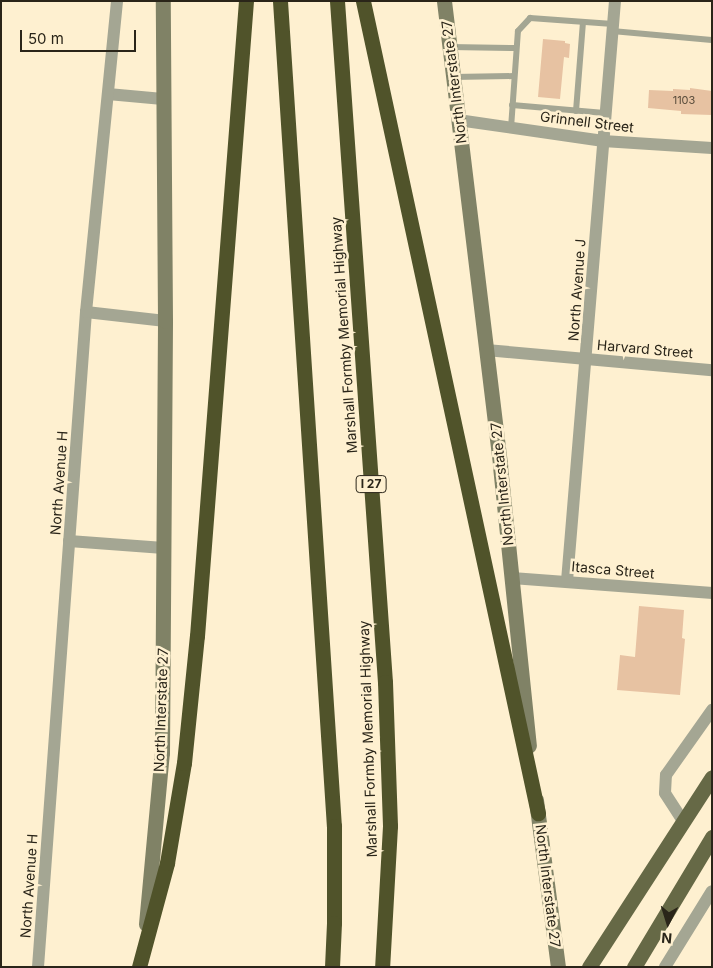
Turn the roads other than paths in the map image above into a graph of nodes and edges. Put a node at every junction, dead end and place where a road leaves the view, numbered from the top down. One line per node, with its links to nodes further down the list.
1 (116, 1): 16 (street, North Avenue H)
2 (163, 1): 17 (main road, North Interstate 27)
3 (246, 1): 42 (highway)
4 (280, 1): 43 (highway)
5 (337, 1): 44 (highway, Marshall Formby Memorial Highway / I 27)
6 (363, 1): 37 (highway)
7 (444, 1): 12 (main road, North Interstate 27)
8 (615, 1): 10 (street, North Avenue J)
9 (583, 22): 10 (lane); 13 (lane); 19 (lane)
10 (612, 27): 11 (lane); 20 (street, North Avenue J)
11 (712, 40)
12 (450, 47): 13 (lane); 15 (main road, North Interstate 27)
13 (516, 48): 14 (lane)
14 (514, 76): 15 (lane); 18 (lane)
15 (453, 77): 21 (main road, North Interstate 27)
16 (108, 94): 17 (street); 25 (street, North Avenue H)
17 (163, 99): 26 (main road, North Interstate 27)
18 (512, 106): 19 (lane); 22 (lane)
19 (576, 111): 20 (lane)
20 (605, 113): 23 (street, North Avenue J)
21 (458, 120): 22 (street, Grinnell Street); 27 (main road, North Interstate 27)
22 (511, 128): 23 (street, Grinnell Street)
23 (603, 140): 24 (street, Grinnell Street); 28 (street, North Avenue J)
24 (712, 148)
25 (86, 312): 26 (street); 30 (street, North Avenue H)
26 (165, 321): 31 (main road, North Interstate 27)
27 (486, 350): 28 (street, Harvard Street); 32 (main road, North Interstate 27)
28 (586, 359): 29 (street, Harvard Street); 33 (street, North Avenue J)
29 (712, 370)
30 (69, 541): 31 (street); 41 (street, North Avenue H)
31 (164, 548): 42 (main road, North Interstate 27)
32 (512, 578): 33 (street, Itasca Street); 37 (main road, North Interstate 27)
33 (567, 581): 34 (street, Itasca Street)
34 (712, 593)
35 (712, 710): 38 (street)
36 (712, 777): 38 (main road)
37 (538, 813): 45 (main road, North Interstate 27)
38 (683, 821): 46 (main road)
39 (712, 837): 47 (main road)
40 (712, 892): 48 (street)
41 (38, 967)
42 (138, 967)
43 (332, 967)
44 (382, 967)
45 (558, 967)
46 (589, 967)
47 (634, 967)
48 (665, 967)

